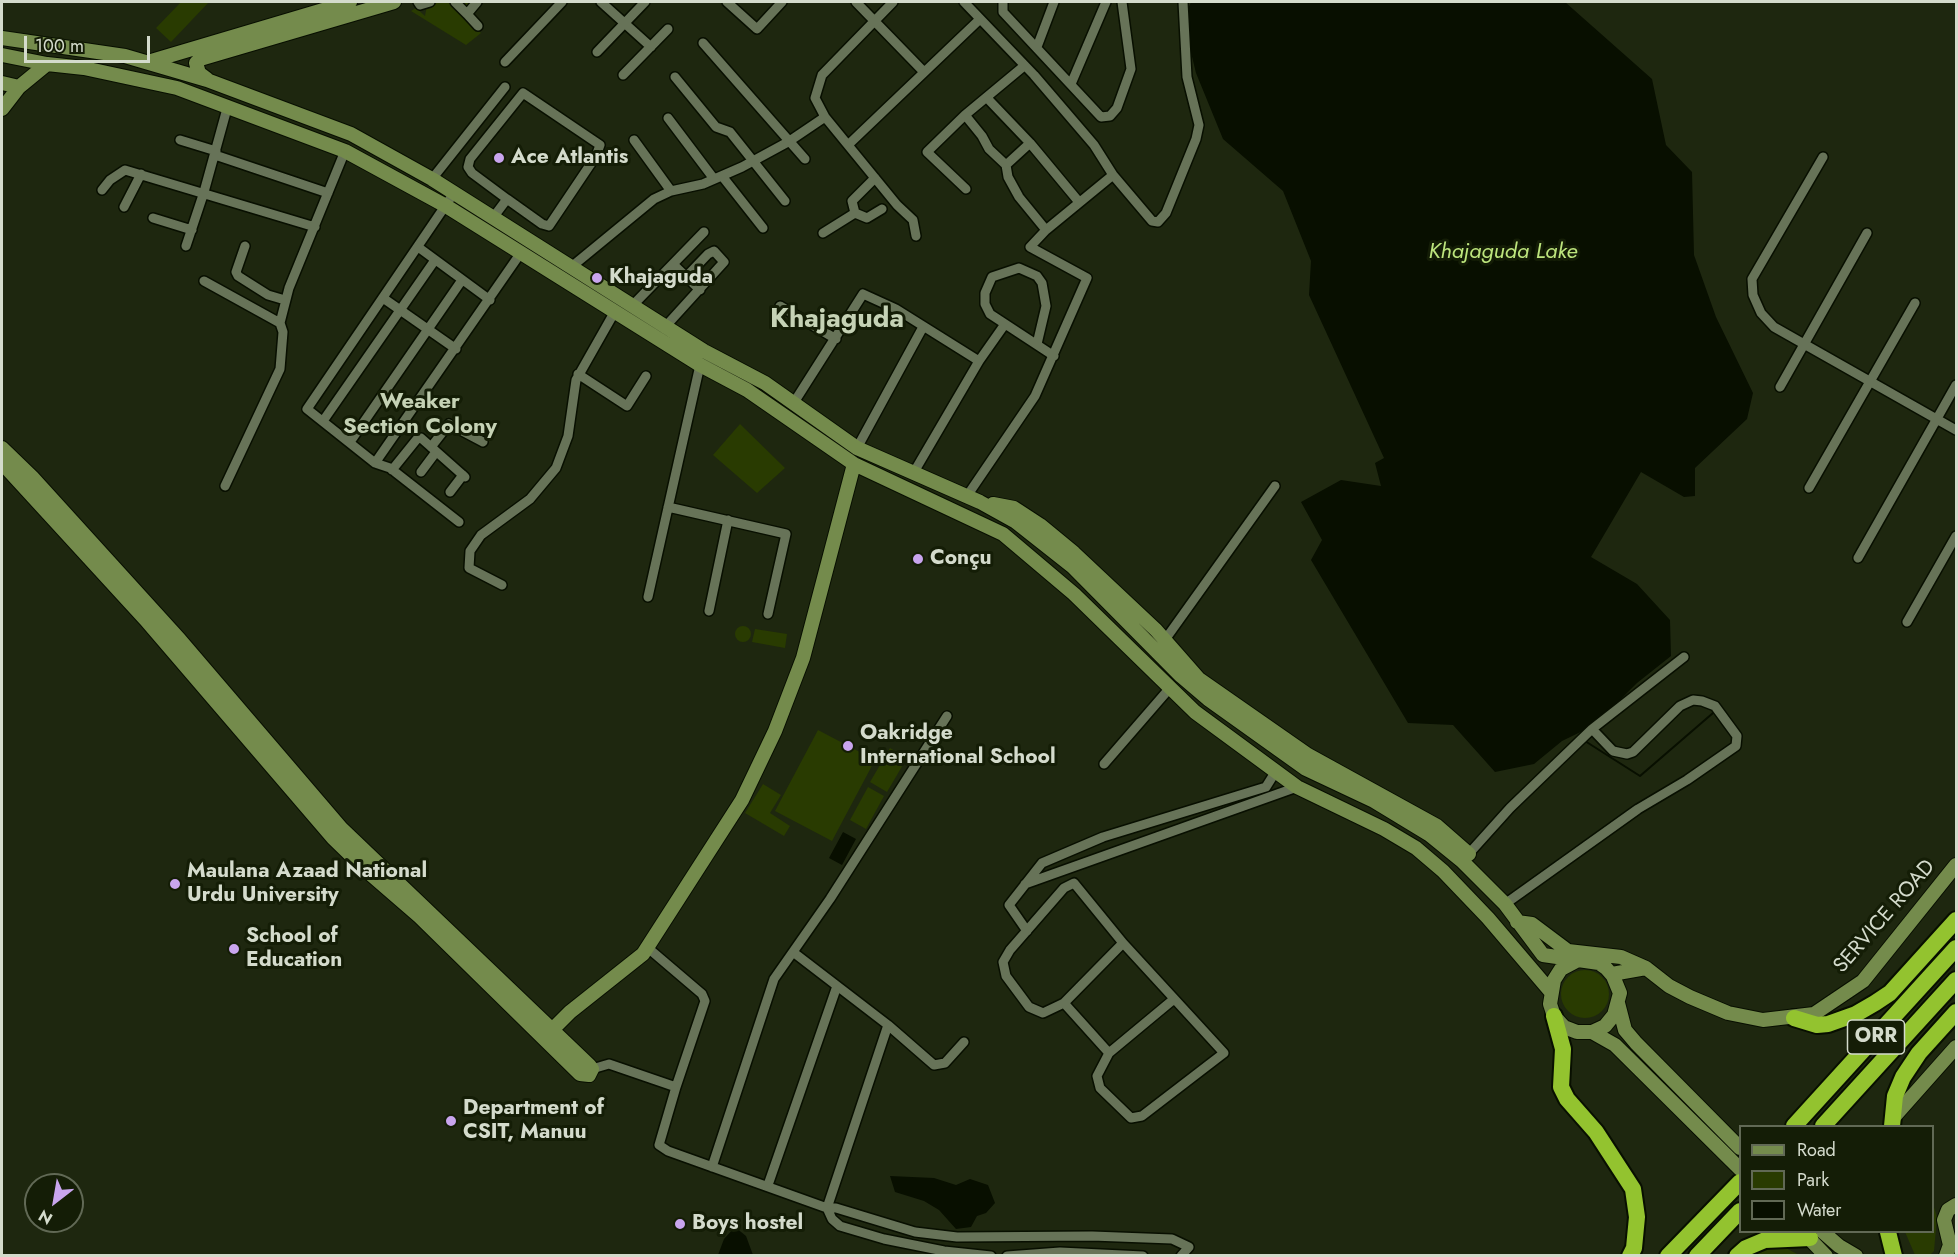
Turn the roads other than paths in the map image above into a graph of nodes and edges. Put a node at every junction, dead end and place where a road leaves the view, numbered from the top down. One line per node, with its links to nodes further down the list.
1 (350, 2): 32 (main road)
2 (394, 2): 39 (main road)
3 (418, 2): 4 (street)
4 (430, 2)
5 (455, 2): 20 (street)
6 (477, 2): 20 (street)
7 (562, 2): 33 (street)
8 (601, 2): 23 (street)
9 (645, 2): 23 (street)
10 (726, 2): 11 (street)
11 (782, 2)
12 (856, 2): 22 (street)
13 (893, 2): 22 (street)
14 (964, 2): 21 (street)
15 (1003, 2): 29 (street)
16 (1054, 2): 29 (street)
17 (1106, 2): 41 (street)
18 (1122, 2): 41 (street)
19 (1183, 2): 62 (street)
20 (467, 14): 24 (street)
21 (979, 20): 35 (street); 36 (street)
22 (875, 22): 36 (street); 49 (street)
23 (625, 23): 28 (street); 30 (street)
24 (478, 26)
25 (668, 29): 28 (street)
26 (2, 38): 32 (main road)
27 (703, 43): 52 (street)
28 (651, 47): 37 (street)
29 (1037, 47): 41 (street)
30 (597, 52)
31 (2, 55): 34 (main road)
32 (148, 62): 39 (main road)
33 (506, 62)
34 (47, 64): 42 (main road); 45 (main road)
35 (1024, 66): 44 (street); 62 (street)
36 (924, 72): 54 (street)
37 (623, 75)
38 (675, 77): 59 (street)
39 (207, 80): 65 (main road)
40 (2, 83): 42 (main road)
41 (1071, 84)
42 (19, 87): 46 (main road)
43 (505, 87): 65 (street)
44 (987, 98): 47 (street); 53 (street)
45 (228, 105): 55 (main road); 56 (street)
46 (2, 109)
47 (965, 115): 60 (street); 66 (street)
48 (668, 117): 63 (street)
49 (825, 117): 52 (street); 54 (street)
50 (180, 140): 56 (street)
51 (634, 140): 68 (street)
52 (788, 142): 58 (street); 59 (street)
53 (1030, 143): 60 (street); 74 (street)
54 (848, 145): 64 (street)
55 (345, 151): 70 (street); 75 (main road)
56 (215, 153): 69 (street); 70 (street)
57 (1823, 157): 114 (street)
58 (805, 159)
59 (753, 160): 63 (street); 73 (street)
60 (1006, 165): 84 (street)
61 (141, 174): 67 (street); 69 (street); 76 (street)
62 (1113, 175): 74 (street)
63 (718, 178): 68 (street); 82 (street)
64 (875, 178): 78 (street); 88 (street)
65 (432, 179): 71 (main road)
66 (966, 189)
67 (102, 190)
68 (671, 191): 95 (street)
69 (204, 192): 81 (street); 83 (street)
70 (328, 193): 81 (street)
71 (454, 193): 75 (street); 80 (main road)
72 (507, 199): 72 (street); 80 (street)
73 (785, 201)
74 (1079, 202): 84 (street)
75 (446, 206): 91 (street); 92 (main road)
76 (124, 207)
77 (882, 209): 78 (street)
78 (855, 213): 86 (street)
79 (153, 218): 83 (street)
80 (492, 219): 95 (main road)
81 (315, 227): 101 (street)
82 (763, 228)
83 (192, 230): 89 (street)
84 (1046, 230): 117 (street)
85 (704, 232): 94 (street)
86 (823, 233)
87 (1867, 233): 114 (street)
88 (916, 236)
89 (186, 246)
90 (245, 246): 101 (street)
91 (418, 248): 93 (street); 100 (street)
92 (520, 254): 102 (street); 107 (main road)
93 (435, 260): 97 (street); 106 (street)
94 (670, 267): 96 (street); 104 (street)
95 (570, 268): 104 (main road)
96 (686, 277): 99 (street); 99 (street)
97 (462, 280): 102 (street); 112 (street)
98 (204, 281): 108 (street)
99 (700, 290): 110 (street)
100 (383, 298): 106 (street); 127 (street)
101 (285, 300): 108 (street)
102 (490, 300): 116 (street)
103 (1915, 303): 122 (street)
104 (632, 306): 110 (main road)
105 (780, 306): 113 (street)
106 (400, 310): 112 (street); 127 (street)
107 (614, 313): 119 (main road); 120 (street)
108 (280, 323): 140 (street)
109 (1005, 324): 115 (street); 115 (street); 118 (street)
110 (665, 327): 125 (main road)
111 (923, 327): 113 (street); 118 (street); 132 (street)
112 (428, 330): 116 (street); 129 (street)
113 (836, 339): 125 (street)
114 (1804, 344): 122 (street); 124 (street)
115 (1037, 345): 117 (street)
116 (456, 349): 135 (street)
117 (1053, 356): 144 (street)
118 (979, 361): 139 (street)
119 (700, 365): 136 (main road); 145 (street)
120 (578, 374): 121 (street); 150 (street)
121 (646, 376)
122 (1870, 381): 126 (street); 142 (street)
123 (1956, 385): 126 (street)
124 (1780, 387)
125 (793, 404): 132 (main road)
126 (1937, 419): 128 (street); 149 (street)
127 (323, 421): 129 (street)
128 (1956, 430)
129 (350, 442): 135 (street)
130 (483, 442): 133 (street)
131 (2, 448): 188 (main road)
132 (857, 448): 139 (main road)
133 (434, 450): 137 (street); 138 (street); 143 (street)
134 (2, 463): 188 (main road)
135 (375, 463): 137 (street)
136 (854, 464): 157 (main road); 171 (main road)
137 (393, 470): 147 (street)
138 (421, 472)
139 (914, 472): 144 (main road)
140 (225, 486)
141 (1275, 486): 155 (street)
142 (1809, 488)
143 (450, 492)
144 (973, 499): 155 (main road)
145 (668, 507): 146 (street); 151 (street)
146 (728, 520): 152 (street); 153 (street)
147 (459, 522)
148 (1956, 536): 154 (street)
149 (1858, 558)
150 (502, 585)
151 (648, 597)
152 (709, 610)
153 (768, 614)
154 (1907, 622)
155 (1161, 646): 163 (main road)
156 (1684, 657): 159 (street)
157 (1169, 689): 160 (street); 161 (main road)
158 (947, 716): 173 (street)
159 (1592, 729): 163 (street); 166 (street)
160 (1104, 764)
161 (1276, 771): 162 (main road); 165 (street)
162 (1297, 787): 165 (street); 179 (main road)
163 (1466, 858): 166 (main road)
164 (1956, 865): 185 (main road, SERVICE ROAD)
165 (1024, 884): 169 (street)
166 (1505, 904): 168 (main road)
167 (1956, 920): 185 (highway, ORR)
168 (1517, 922): 174 (main road); 175 (main road, SERVICE ROAD)
169 (1028, 929): 170 (street); 182 (street)
170 (1123, 943): 180 (street); 182 (street)
171 (648, 948): 188 (main road); 193 (street)
172 (1956, 948): 195 (highway, ORR)
173 (793, 952): 178 (street); 198 (street)
174 (1578, 960): 176 (main road); 179 (main road)
175 (1646, 968): 176 (main road); 185 (main road, SERVICE ROAD)
176 (1612, 974): 181 (main road)
177 (1956, 980): 196 (highway, ORR)
178 (837, 986): 186 (street); 201 (street)
179 (1551, 992): 184 (main road)
180 (1174, 999): 191 (street); 191 (street)
181 (1618, 1001): 187 (main road); 197 (main road)
182 (1064, 1003): 191 (street)
183 (1956, 1012): 194 (highway, ORR)
184 (1554, 1016): 187 (main road); 211 (highway)
185 (1794, 1018)
186 (888, 1025): 189 (street); 202 (street)
187 (1592, 1032): 199 (main road)
188 (548, 1034): 192 (main road)
189 (964, 1042)
190 (1956, 1047): 194 (main road)
191 (1110, 1053)
192 (588, 1073): 193 (street)
193 (676, 1088): 198 (street)
194 (1892, 1123)
195 (1795, 1125)
196 (1824, 1125)
197 (1739, 1147)
198 (712, 1167): 201 (street)
199 (1739, 1168)
200 (1739, 1183): 212 (highway)
201 (768, 1185): 202 (street)
202 (827, 1208): 207 (street); 210 (street)
203 (1952, 1208): 218 (main road)
204 (1739, 1212): 213 (highway)
205 (1888, 1233): 217 (highway)
206 (1812, 1234): 214 (highway); 215 (main road); 216 (main road)
207 (991, 1256)
208 (1007, 1256): 209 (street)
209 (1143, 1256)
210 (1181, 1256)
211 (1630, 1256)
212 (1668, 1256)
213 (1697, 1256)
214 (1737, 1256)
215 (1826, 1256)
216 (1856, 1256)
217 (1894, 1256)
218 (1946, 1256)

